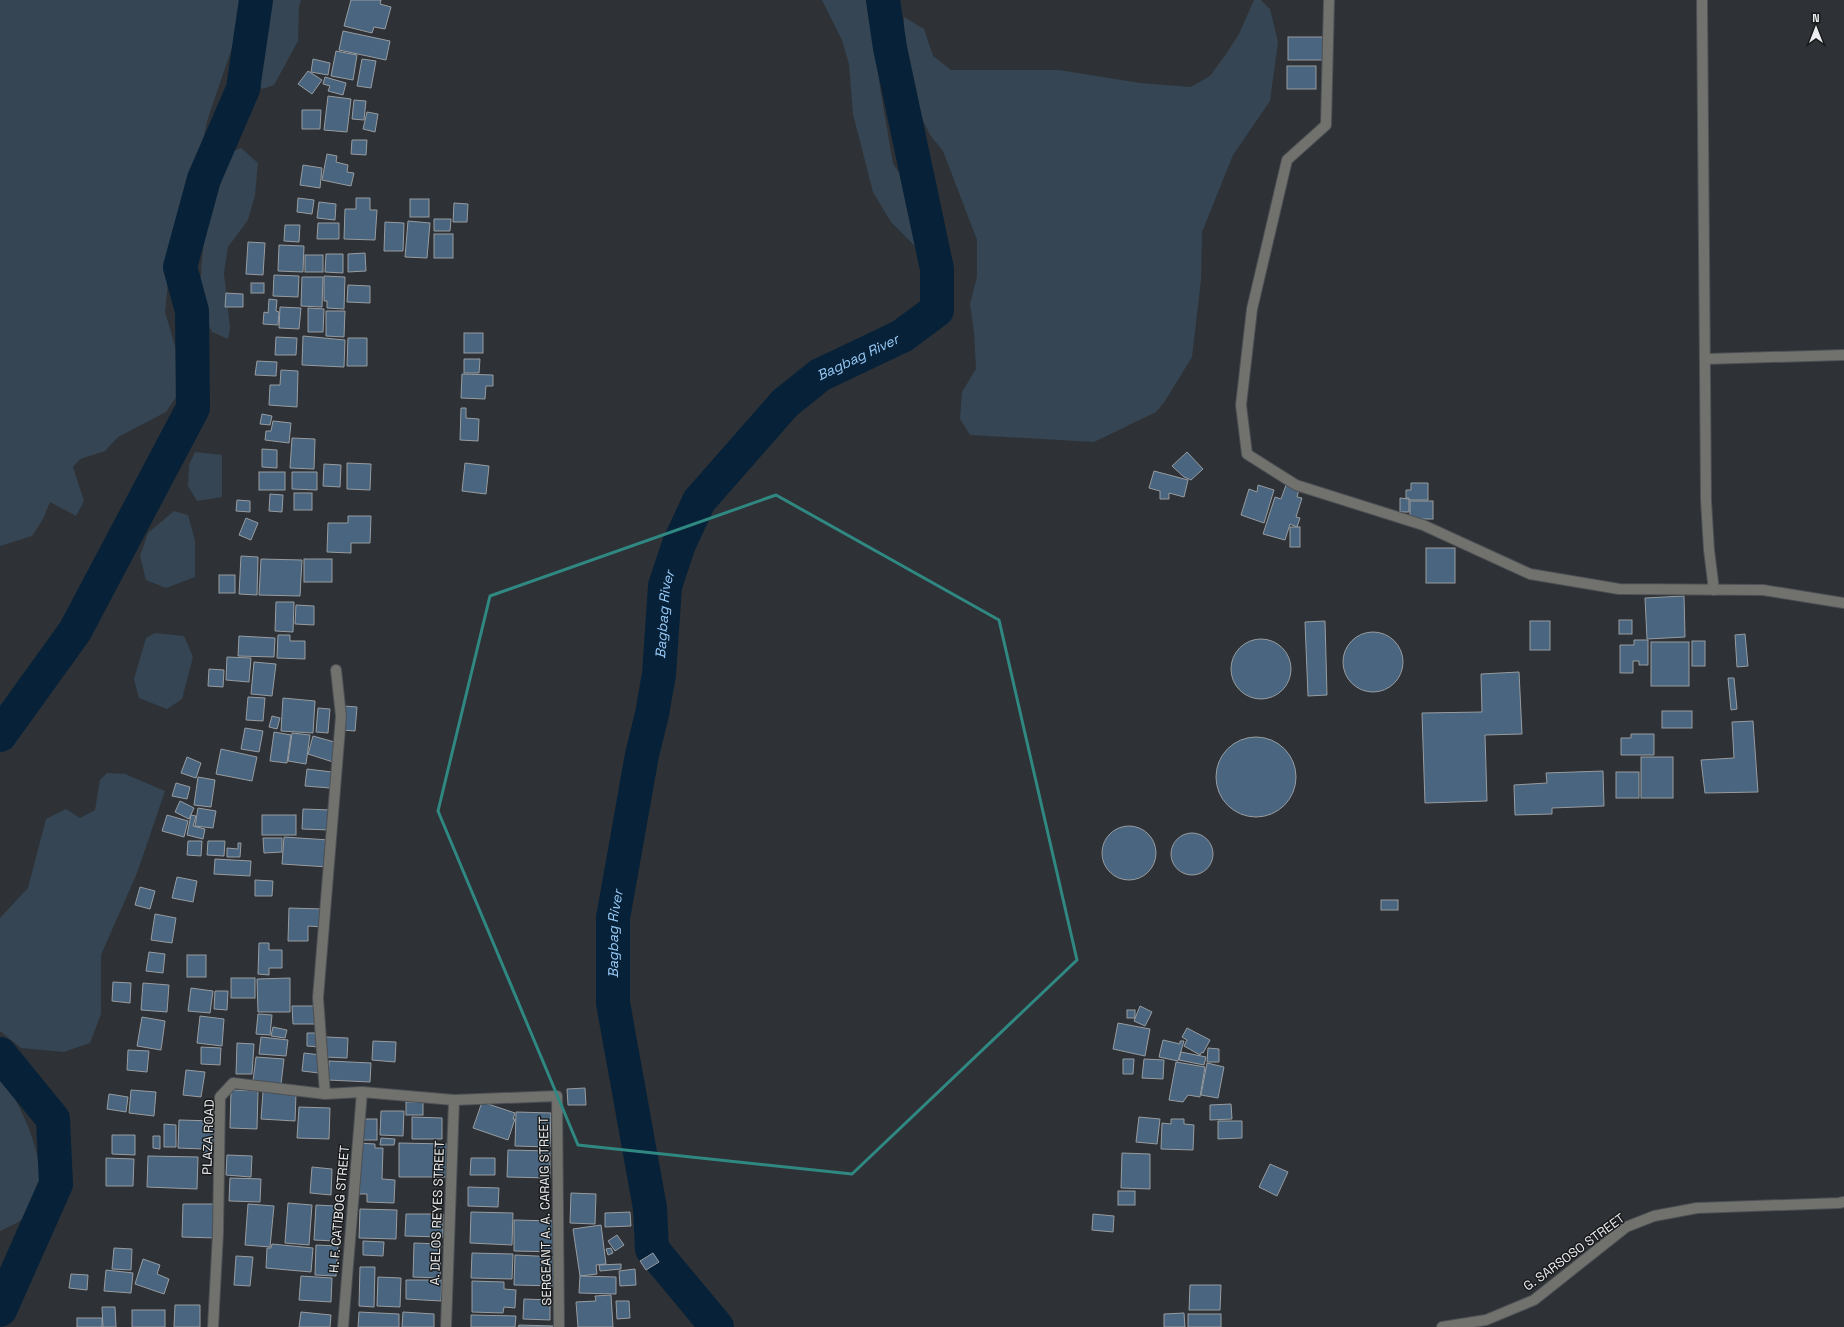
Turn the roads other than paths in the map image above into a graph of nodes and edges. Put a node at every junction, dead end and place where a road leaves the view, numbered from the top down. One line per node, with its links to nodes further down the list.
1 (1329, 0): 5 (street)
2 (1702, 0): 4 (street)
3 (1844, 355): 4 (street)
4 (1706, 359): 5 (street)
5 (1714, 590): 6 (street)
6 (1844, 604)
7 (336, 670): 9 (street)
8 (362, 1092): 9 (street, PLAZA ROAD); 11 (street, PLAZA ROAD); 14 (street, H. F. CATIBOG STREET)
9 (325, 1094): 13 (street, PLAZA ROAD)
10 (557, 1096): 11 (street, PLAZA ROAD); 16 (street, SERGEANT A. A. CARAIG STREET)
11 (454, 1100): 15 (street, A. DELOS REYES STREET)
12 (1844, 1202): 17 (street, G. SARSOSO STREET)
13 (213, 1327)
14 (343, 1327)
15 (446, 1327)
16 (559, 1327)
17 (1442, 1327)

